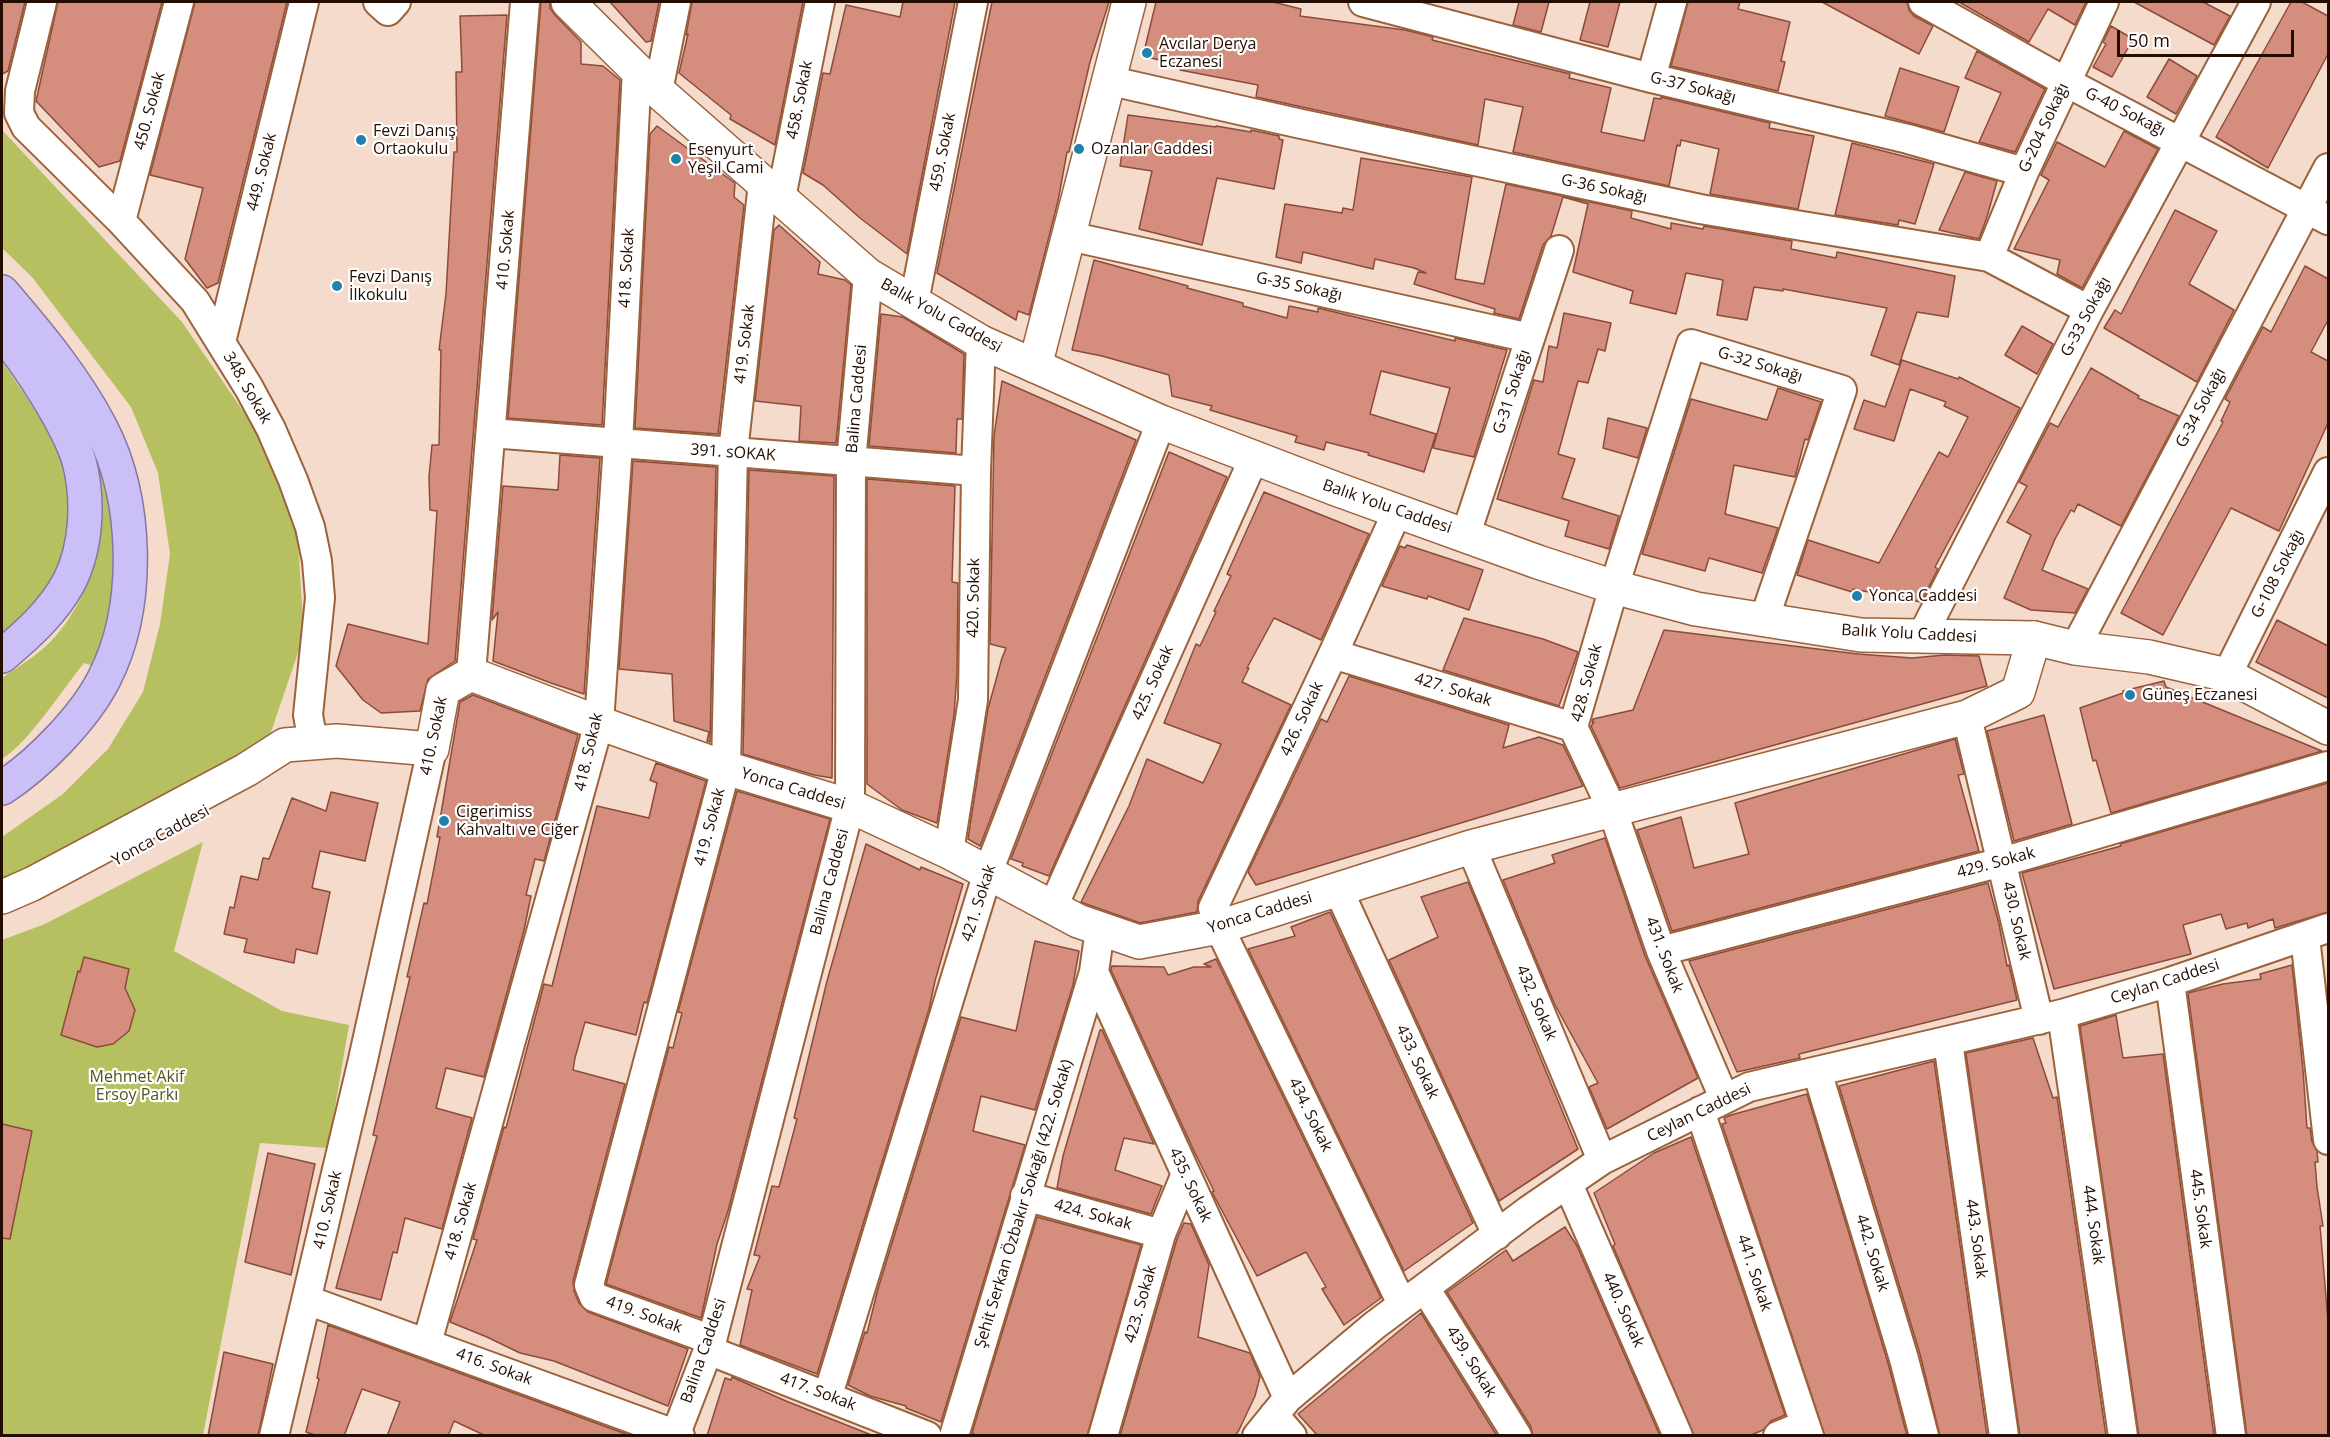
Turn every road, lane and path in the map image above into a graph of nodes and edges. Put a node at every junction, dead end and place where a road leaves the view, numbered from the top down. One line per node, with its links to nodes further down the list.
1 (42, 2): 26 (street, 348. Sokak)
2 (179, 2): 26 (street, 450. Sokak)
3 (304, 2): 36 (street, 449. Sokak)
4 (378, 2): 5 (street)
5 (396, 2)
6 (525, 2): 40 (street, 410. Sokak)
7 (676, 2): 18 (street, 418. Sokak)
8 (820, 2): 24 (street, 458. Sokak)
9 (973, 2): 32 (street, 459. Sokak)
10 (1130, 2): 19 (street)
11 (1363, 2): 17 (street, G-37 Sokağı)
12 (1672, 2): 17 (street)
13 (1923, 2): 20 (street, G-40 Sokağı)
14 (2104, 2): 20 (street, G-204 Sokağı)
15 (2256, 2): 21 (street, G-33 Sokağı)
16 (575, 5): 18 (street, Balık Yolu Caddesi)
17 (1651, 78): 23 (street, G-37 Sokağı)
18 (648, 80): 24 (street, Balık Yolu Caddesi); 41 (street, 418. Sokak)
19 (1111, 81): 27 (street); 29 (street, G-36 Sokağı)
20 (2066, 82): 21 (street, G-40 Sokağı); 23 (street, G-204 Sokağı)
21 (2179, 140): 25 (street, G-40 Sokağı); 33 (street, G-33 Sokağı)
22 (2328, 168): 25 (street, G-34 Sokağı)
23 (2024, 172): 29 (street, G-204 Sokağı)
24 (772, 190): 30 (street, Balık Yolu Caddesi); 42 (street, 419. Sokak)
25 (2317, 214): 53 (street, G-34 Sokağı)
26 (121, 221): 36 (street, 348. Sokak)
27 (1069, 236): 35 (street, G-35 Sokağı); 38 (street)
28 (1559, 250): 35 (street, G-31 Sokağı)
29 (1989, 257): 33 (street, G-36 Sokağı)
30 (868, 274): 32 (street, Balık Yolu Caddesi); 44 (street, Balina Caddesi)
31 (2, 292): 66 (highway)
32 (914, 302): 37 (street, Balık Yolu Caddesi)
33 (2089, 310): 51 (street, G-33 Sokağı)
34 (2, 332): 55 (highway)
35 (1530, 338): 48 (street, G-31 Sokağı)
36 (221, 342): 62 (street, 348. Sokak)
37 (981, 342): 38 (street, Balık Yolu Caddesi); 45 (street, 420. Sokak)
38 (1035, 366): 39 (street, Balık Yolu Caddesi)
39 (1161, 422): 43 (street, Balık Yolu Caddesi); 72 (street, 421. Sokak)
40 (491, 433): 41 (street, 391. sOKAK); 56 (street, 410. Sokak)
41 (618, 444): 42 (street, 391. sOKAK); 59 (street, 418. Sokak)
42 (732, 452): 44 (street, 391. sOKAK); 65 (street, 419. Sokak)
43 (1254, 458): 47 (street, Balık Yolu Caddesi); 75 (street, 425. Sokak)
44 (851, 462): 45 (street, 391. sOKAK); 67 (street, Balina Caddesi)
45 (976, 471): 70 (street, 420. Sokak)
46 (2328, 472): 57 (street, G-108 Sokağı)
47 (1397, 512): 48 (street, Balık Yolu Caddesi); 54 (street, 426. Sokak)
48 (1466, 534): 49 (street, Balık Yolu Caddesi)
49 (1614, 587): 50 (street, Balık Yolu Caddesi); 50 (street, G-32 Sokağı); 60 (street, 428. Sokak)
50 (1764, 620): 51 (street, Balık Yolu Caddesi)
51 (1922, 636): 52 (street, Balık Yolu Caddesi)
52 (2034, 639): 53 (street, Balık Yolu Caddesi); 58 (street, Yonca Caddesi)
53 (2075, 648): 57 (street, Balık Yolu Caddesi)
54 (1333, 654): 60 (street, 427. Sokak); 77 (street, 426. Sokak)
55 (2, 656)
56 (471, 674): 59 (street, Yonca Caddesi); 63 (street, 410. Sokak)
57 (2227, 675): 61 (street, Balık Yolu Caddesi)
58 (1967, 717): 68 (street, Yonca Caddesi); 71 (street, 430. Sokak)
59 (599, 723): 65 (street, Yonca Caddesi); 97 (street, 418. Sokak)
60 (1573, 727): 68 (street, 428. Sokak)
61 (2328, 728)
62 (313, 742): 63 (street); 74 (street); 76 (street, Yonca Caddesi)
63 (432, 749): 95 (street, 410. Sokak)
64 (2328, 766): 71 (street, 429. Sokak)
65 (726, 768): 67 (street, Yonca Caddesi); 98 (street, 419. Sokak)
66 (2, 788)
67 (850, 806): 70 (street, Yonca Caddesi); 98 (street, Balina Caddesi)
68 (1612, 809): 69 (street, Yonca Caddesi); 80 (street, 431. Sokak)
69 (1471, 847): 73 (street, Yonca Caddesi); 88 (street, 432. Sokak)
70 (949, 852): 72 (street, Yonca Caddesi)
71 (2002, 862): 80 (street, 429. Sokak); 83 (street, 430. Sokak)
72 (988, 872): 75 (street, Yonca Caddesi); 99 (street, 421. Sokak)
73 (1338, 889): 77 (street, Yonca Caddesi); 93 (street, 433. Sokak)
74 (2, 897)
75 (1052, 909): 78 (street, Yonca Caddesi)
76 (2, 919)
77 (1219, 927): 78 (street, Yonca Caddesi); 96 (street, 434. Sokak)
78 (1100, 929): 81 (street, Şehit Serkan Özbakır Sokağı (422. Sokak))
79 (2317, 932): 82 (street, Ceylan Caddesi); 87 (street)
80 (1661, 951): 86 (street, 431. Sokak)
81 (1094, 972): 89 (street, 435. Sokak); 91 (street, Şehit Serkan Özbakır Sokağı (422. Sokak))
82 (2170, 982): 83 (street, Ceylan Caddesi); 113 (street, 445. Sokak)
83 (2051, 1017): 84 (street, Ceylan Caddesi); 112 (street, 444. Sokak)
84 (1948, 1042): 85 (street, Ceylan Caddesi); 111 (street, 443. Sokak)
85 (1817, 1071): 86 (street, Ceylan Caddesi); 110 (street, 442. Sokak)
86 (1712, 1104): 88 (street, Ceylan Caddesi); 101 (street, 441. Sokak)
87 (2328, 1140)
88 (1602, 1160): 90 (street, Ceylan Caddesi)
89 (1185, 1176): 92 (street, 423. Sokak); 100 (street, 435. Sokak)
90 (1568, 1184): 93 (street, Ceylan Caddesi); 108 (street, 440. Sokak)
91 (1025, 1196): 92 (street, 424. Sokak); 105 (street, Şehit Serkan Özbakır Sokağı (422. Sokak))
92 (1161, 1234): 106 (street, 423. Sokak)
93 (1497, 1235): 94 (street, Ceylan Caddesi)
94 (1425, 1288): 96 (street, Ceylan Caddesi); 107 (street, 439. Sokak)
95 (307, 1300): 97 (street, 416. Sokak); 103 (street, 410. Sokak)
96 (1402, 1304): 100 (street, Ceylan Caddesi)
97 (427, 1343): 102 (street, 416. Sokak)
98 (710, 1345): 99 (street, 417. Sokak); 102 (street, Balina Caddesi)
99 (828, 1395): 104 (street, 417. Sokak)
100 (1278, 1421)
101 (1807, 1430): 109 (street)
102 (677, 1435)
103 (274, 1436)
104 (927, 1436)
105 (954, 1436)
106 (1103, 1436)
107 (1517, 1436)
108 (1678, 1436)
109 (1778, 1436)
110 (1924, 1436)
111 (2004, 1436)
112 (2123, 1436)
113 (2231, 1436)

